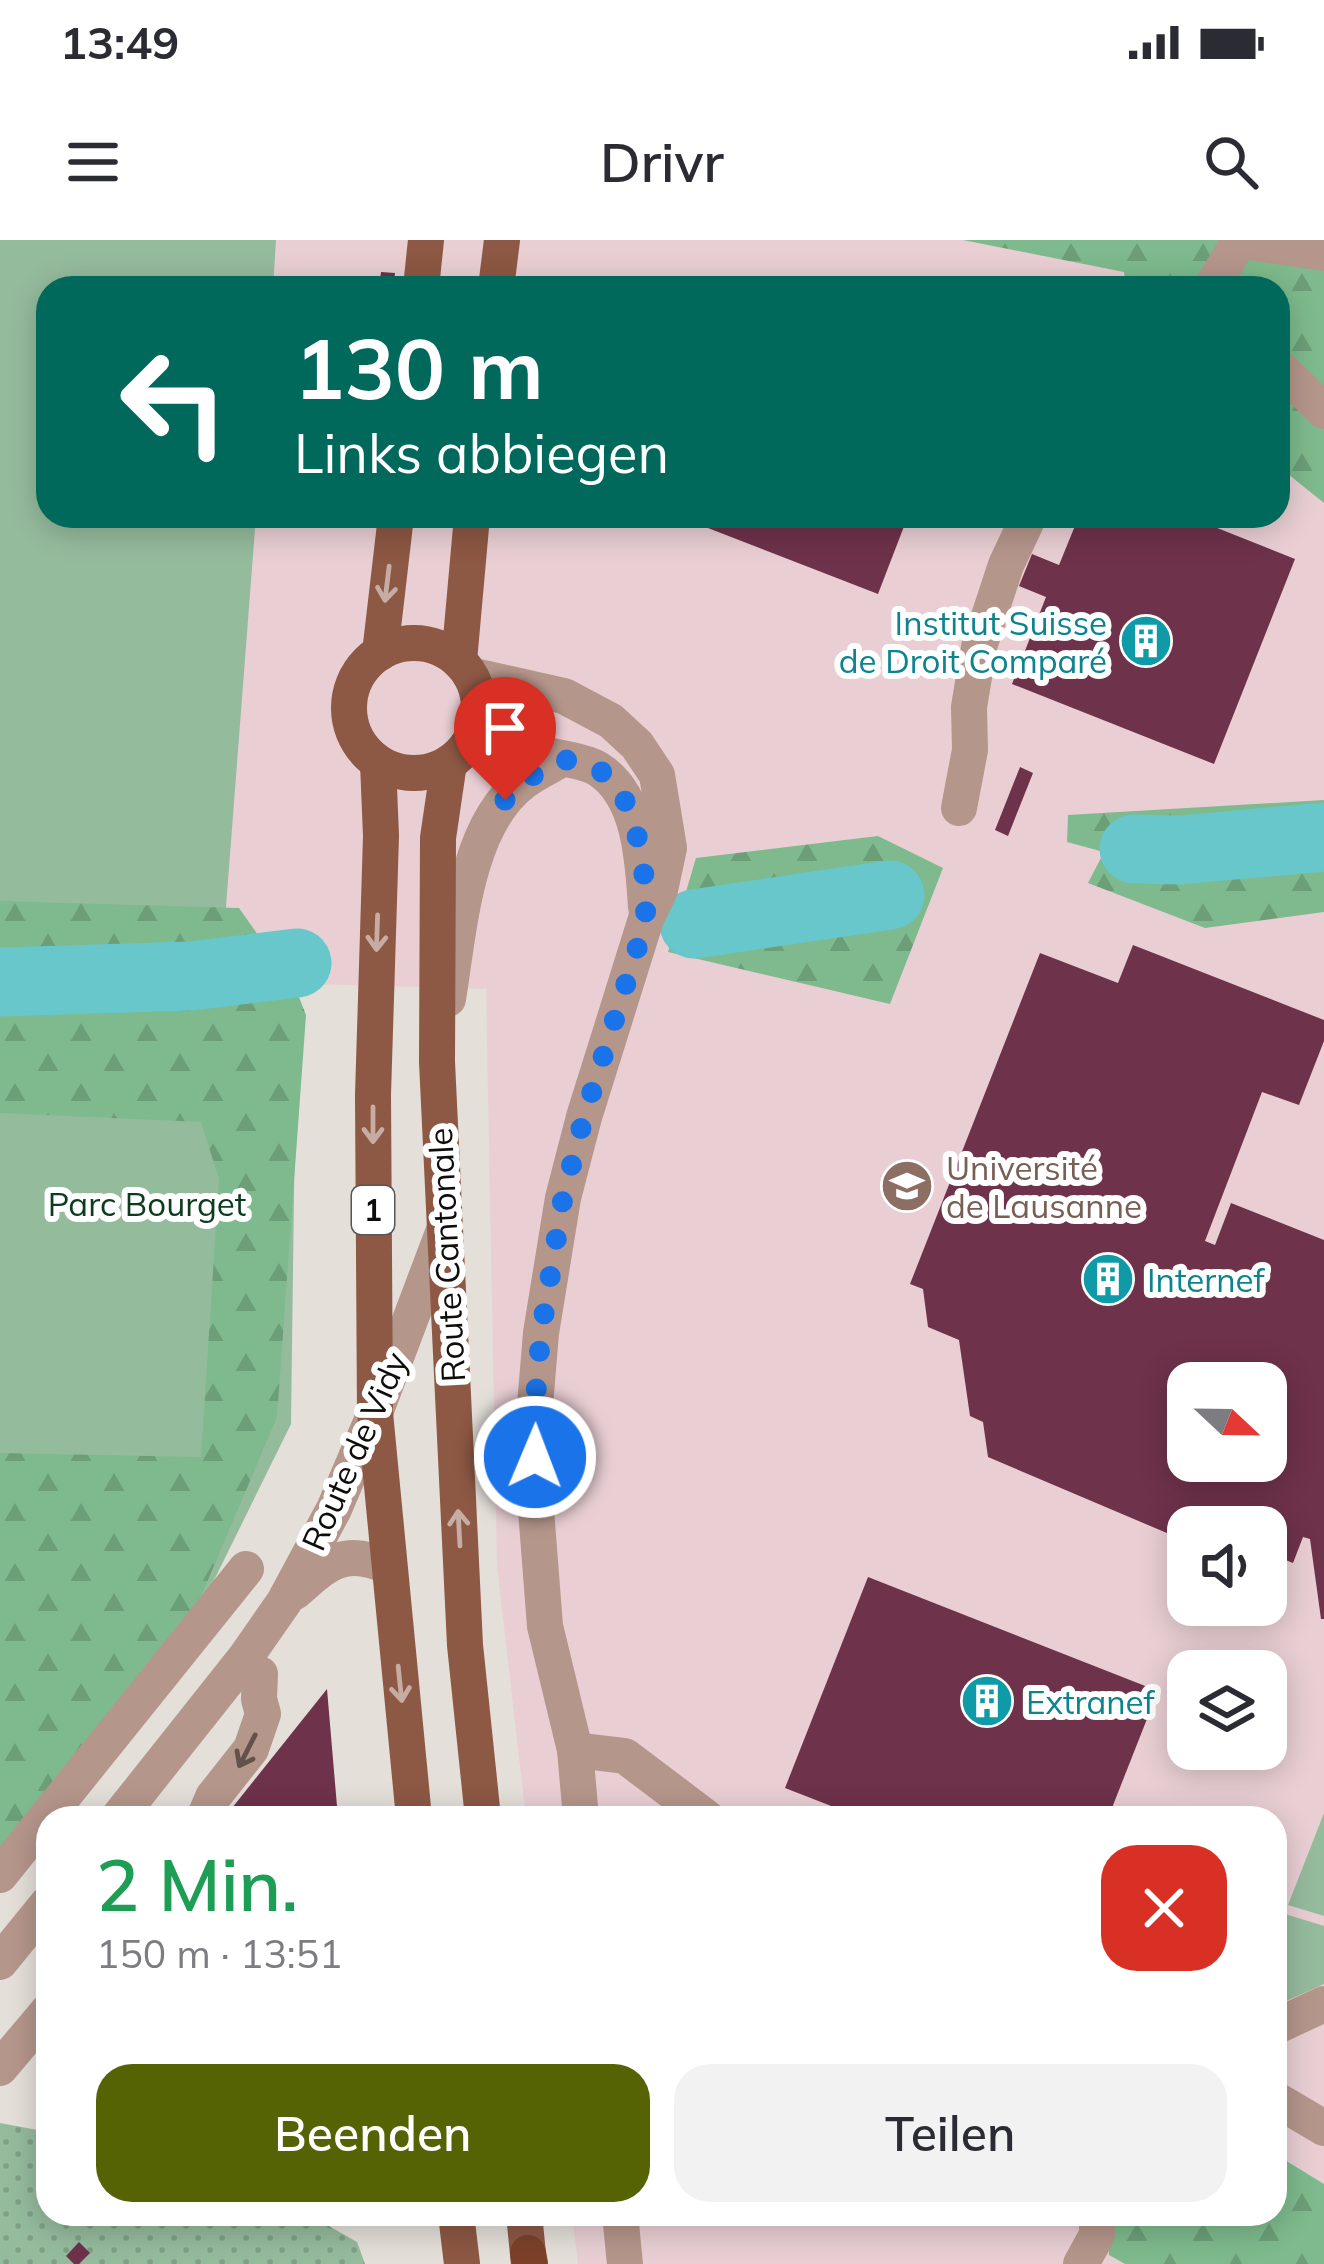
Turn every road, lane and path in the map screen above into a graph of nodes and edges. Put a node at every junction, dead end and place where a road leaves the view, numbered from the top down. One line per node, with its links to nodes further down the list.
1 (425, 240): 5 (main road)
2 (502, 240): 6 (main road)
3 (1239, 240): 4 (street); 7 (street)
4 (1324, 253)
5 (422, 276)
6 (497, 276)
7 (1218, 276)
8 (1290, 378): 9 (street)
9 (1324, 411)
10 (395, 528): 13 (main road, one-way to 13)
11 (471, 528): 14 (main road)
12 (1023, 528): 18 (street)
13 (380, 652): 14 (main road); 17 (main road)
14 (464, 668): 15 (main road); 19 (street)
15 (459, 754): 16 (street); 17 (main road); 20 (main road, Route Cantonale / 1)
16 (562, 759): 19 (street); 20 (street)
17 (378, 763): 22 (main road, Route Cantonale / 1, one-way to 22)
18 (959, 808)
19 (646, 920): 27 (street)
20 (437, 1062): 21 (main road, Route Cantonale / 1)
21 (445, 1230): 22 (street, Route de Vidy); 32 (main road, Route Cantonale / 1, one-way to 21)
22 (375, 1413): 23 (main road, Route Cantonale / 1); 25 (street, Route de Vidy)
23 (389, 1568): 25 (street, Route de Vidy); 31 (main road, Route Cantonale / 1, one-way to 31)
24 (246, 1569): 28 (street)
25 (284, 1602): 29 (street, Route de Vidy)
26 (260, 1674): 30 (street, one-way to 30)
27 (575, 1750): 33 (street); 34 (street)
28 (55, 1806)
29 (128, 1806)
30 (209, 1806)
31 (413, 1806)
32 (482, 1806)
33 (580, 1806)
34 (691, 1806)
35 (36, 1830): 36 (street)
36 (0, 1875)
37 (36, 1918): 38 (street)
38 (0, 1962)
39 (1324, 2004): 40 (street)
40 (1287, 2021)
41 (36, 2025): 42 (street)
42 (0, 2068)
43 (1287, 2106): 44 (street)
44 (1324, 2128)
45 (457, 2226): 50 (main road)
46 (525, 2226): 49 (main road)
47 (621, 2226): 51 (street)
48 (1097, 2226): 52 (street)
49 (529, 2260)
50 (462, 2264)
51 (625, 2264)
52 (1081, 2264)

